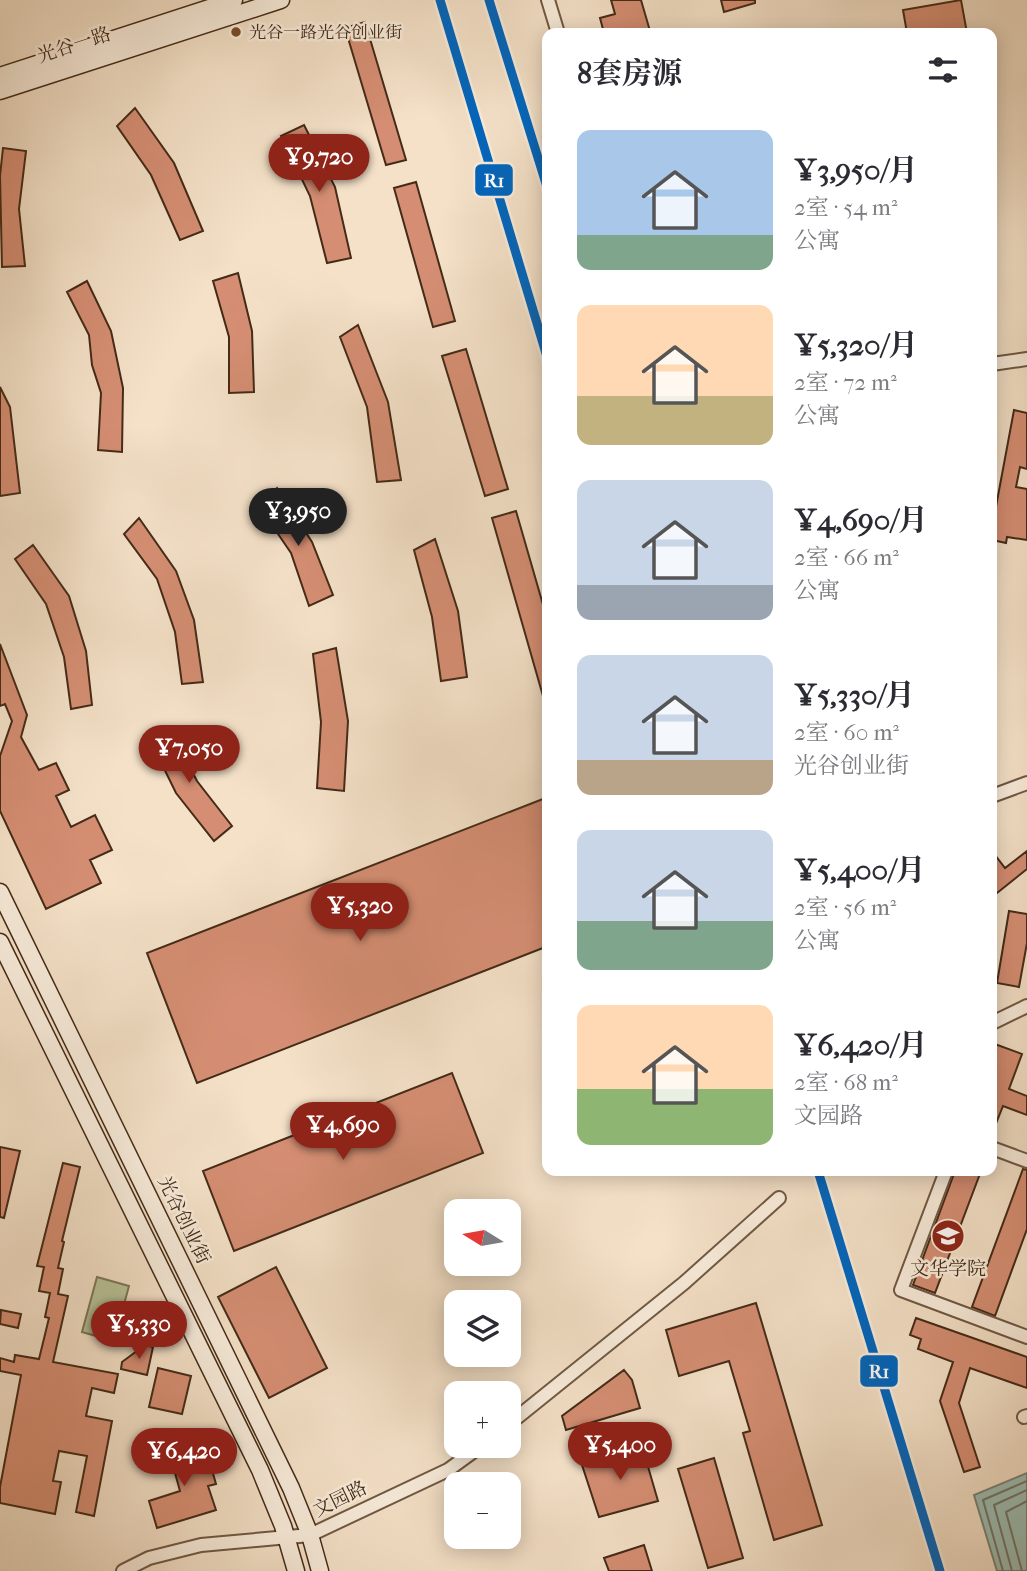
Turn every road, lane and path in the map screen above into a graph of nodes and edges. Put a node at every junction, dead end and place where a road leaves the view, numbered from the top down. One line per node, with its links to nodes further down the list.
1 (234, 0): 5 (main road, 光谷一路)
2 (281, 0): 6 (main road, 光谷一路)
3 (548, 0): 4 (street)
4 (556, 28)
5 (0, 76)
6 (0, 91)
7 (1027, 359): 8 (street)
8 (997, 363)
9 (1027, 783): 10 (street)
10 (997, 794)
11 (0, 892): 22 (main road, 光谷创业街)
12 (0, 942): 23 (main road)
13 (1027, 1006): 14 (street)
14 (997, 1021)
15 (997, 1150): 16 (street)
16 (1027, 1161)
17 (944, 1176): 19 (street)
18 (779, 1198): 20 (street)
19 (1027, 1337)
20 (521, 1414)
21 (464, 1458): 22 (street, 文园路)
22 (310, 1535): 23 (street, 文园路); 26 (main road, 光谷创业街)
23 (286, 1537): 24 (street, 文园路); 25 (main road)
24 (123, 1571)
25 (296, 1571)
26 (320, 1571)

